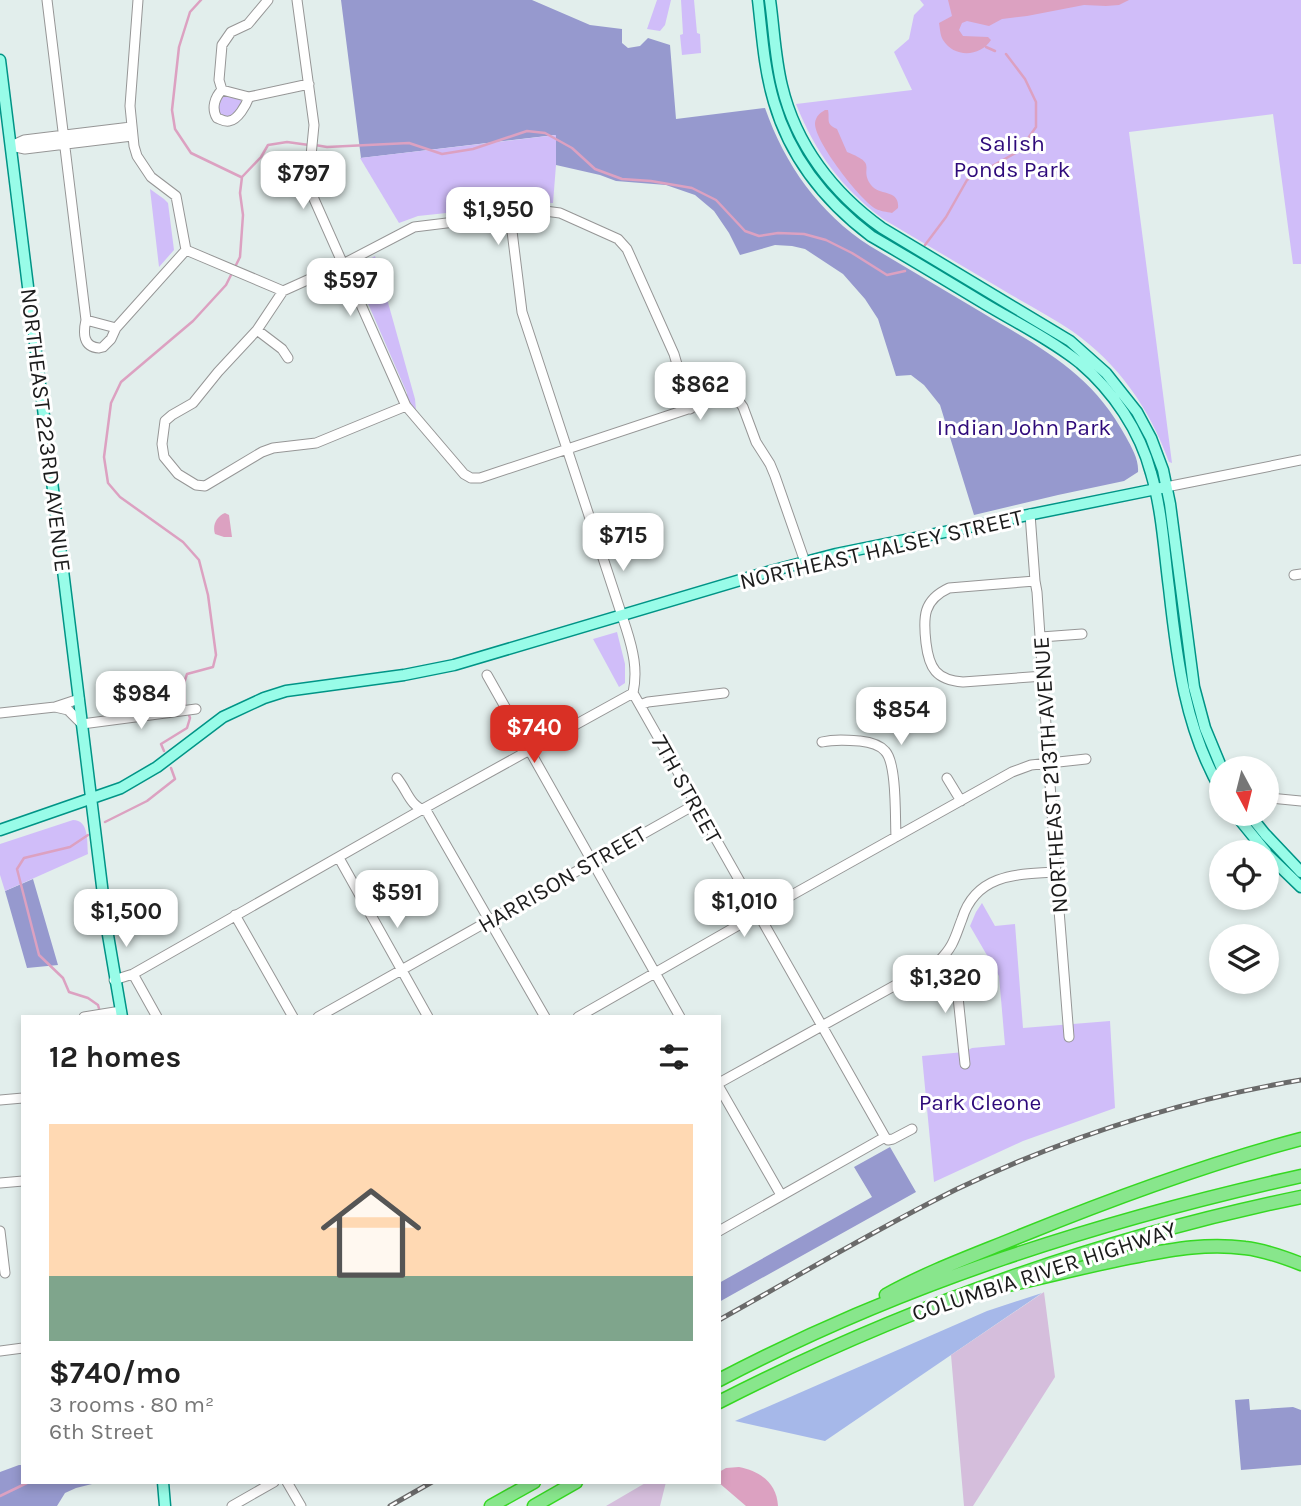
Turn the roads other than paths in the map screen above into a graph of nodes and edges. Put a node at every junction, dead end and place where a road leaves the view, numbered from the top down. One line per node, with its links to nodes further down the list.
1 (47, 0): 12 (street)
2 (138, 0): 11 (street)
3 (268, 0): 9 (street)
4 (297, 0): 8 (street)
5 (758, 0): 26 (main road)
6 (770, 0): 26 (main road)
7 (0, 60): 13 (main road, NORTHEAST 223RD AVENUE)
8 (309, 84): 10 (street); 16 (street)
9 (222, 90): 10 (street); 10 (street)
10 (249, 97)
11 (132, 132): 12 (street); 15 (street)
12 (64, 140): 13 (street); 18 (street)
13 (11, 146): 37 (main road, NORTHEAST 223RD AVENUE)
14 (510, 215): 16 (street); 23 (street); 24 (street)
15 (186, 250): 17 (street); 19 (street)
16 (343, 264): 17 (street); 22 (street)
17 (283, 290): 20 (street)
18 (86, 320): 19 (street); 19 (street)
19 (116, 328)
20 (257, 330): 21 (street); 22 (street)
21 (288, 358)
22 (406, 406): 24 (street)
23 (690, 409): 24 (street); 28 (street)
24 (567, 450): 30 (street)
25 (1301, 460): 26 (street, NORTHEAST HALSEY STREET)
26 (1161, 488): 27 (main road, NORTHEAST HALSEY STREET); 45 (main road); 48 (main road)
27 (1030, 514): 28 (main road, NORTHEAST HALSEY STREET); 29 (street, NORTHEAST 213TH AVENUE)
28 (804, 562): 30 (main road, NORTHEAST HALSEY STREET)
29 (1035, 581): 32 (street, NORTHEAST 213TH AVENUE); 34 (street)
30 (622, 616): 35 (street); 52 (main road, NORTHEAST HALSEY STREET)
31 (1082, 634): 32 (street)
32 (1041, 637): 34 (street, NORTHEAST 213TH AVENUE)
33 (487, 675): 44 (street)
34 (1044, 676): 47 (street, NORTHEAST 213TH AVENUE)
35 (633, 693): 38 (street, 7TH STREET); 44 (street)
36 (724, 693): 38 (street)
37 (79, 699): 39 (street); 42 (main road, NORTHEAST 223RD AVENUE)
38 (640, 705): 55 (street, 7TH STREET)
39 (55, 707): 41 (street); 42 (street)
40 (197, 709): 42 (street)
41 (0, 713)
42 (82, 723): 52 (main road, NORTHEAST 223RD AVENUE)
43 (822, 742): 60 (street)
44 (529, 751): 56 (street); 63 (street)
45 (1217, 756)
46 (1086, 759): 47 (street)
47 (1049, 762): 53 (street); 65 (street, NORTHEAST 213TH AVENUE)
48 (1209, 765)
49 (397, 778): 56 (street)
50 (947, 778): 53 (street)
51 (1279, 799): 54 (street)
52 (92, 800): 59 (main road, NORTHEAST HALSEY STREET); 75 (main road, NORTHEAST 223RD AVENUE)
53 (961, 801): 60 (street)
54 (1301, 801)
55 (695, 804): 63 (street, HARRISON STREET); 68 (street, 7TH STREET)
56 (421, 810): 62 (street); 70 (street)
57 (1245, 826): 61 (main road)
58 (1259, 826): 66 (main road)
59 (0, 830)
60 (896, 837): 68 (street)
61 (1256, 840)
62 (339, 858): 69 (street); 72 (street)
63 (592, 862): 70 (street, HARRISON STREET); 74 (street)
64 (1279, 866): 67 (main road)
65 (1056, 872): 71 (street); 86 (street, NORTHEAST 213TH AVENUE)
66 (1301, 872)
67 (1301, 887)
68 (758, 914): 74 (street); 85 (street, 7TH STREET)
69 (235, 915): 73 (street); 79 (street)
70 (490, 920): 72 (street, HARRISON STREET); 82 (street)
71 (939, 961): 85 (street); 87 (street)
72 (402, 970): 80 (street, HARRISON STREET); 81 (street)
73 (133, 974): 75 (street); 78 (street)
74 (655, 974): 83 (street); 84 (street)
75 (114, 980): 76 (main road, NORTHEAST 223RD AVENUE)
76 (121, 1014): 77 (street)
77 (102, 1015)
78 (157, 1015)
79 (292, 1015)
80 (322, 1015)
81 (427, 1015)
82 (544, 1015)
83 (582, 1015)
84 (679, 1015)
85 (822, 1026): 88 (street); 93 (street, 7TH STREET)
86 (1069, 1037)
87 (965, 1064)
88 (721, 1084)
89 (721, 1089): 98 (street)
90 (21, 1098): 91 (street)
91 (0, 1100)
92 (912, 1129): 93 (street)
93 (885, 1137): 98 (street)
94 (1301, 1139): 105 (highway)
95 (1301, 1175): 105 (highway, COLUMBIA RIVER HIGHWAY)
96 (21, 1181): 97 (street)
97 (0, 1184)
98 (781, 1195): 100 (street)
99 (1301, 1196): 104 (highway, COLUMBIA RIVER HIGHWAY)
100 (721, 1230)
101 (0, 1231): 103 (street)
102 (1301, 1264): 104 (highway)
103 (5, 1273)
104 (953, 1297): 109 (highway, COLUMBIA RIVER HIGHWAY)
105 (843, 1320): 108 (highway, COLUMBIA RIVER HIGHWAY)
106 (21, 1348): 107 (street)
107 (0, 1351)
108 (721, 1379)
109 (721, 1401)
110 (163, 1484): 115 (main road)
111 (270, 1484): 116 (street)
112 (288, 1484): 117 (street)
113 (530, 1484): 118 (highway)
114 (572, 1484): 119 (highway)
115 (165, 1506)
116 (232, 1506)
117 (301, 1506)
118 (491, 1506)
119 (534, 1506)

